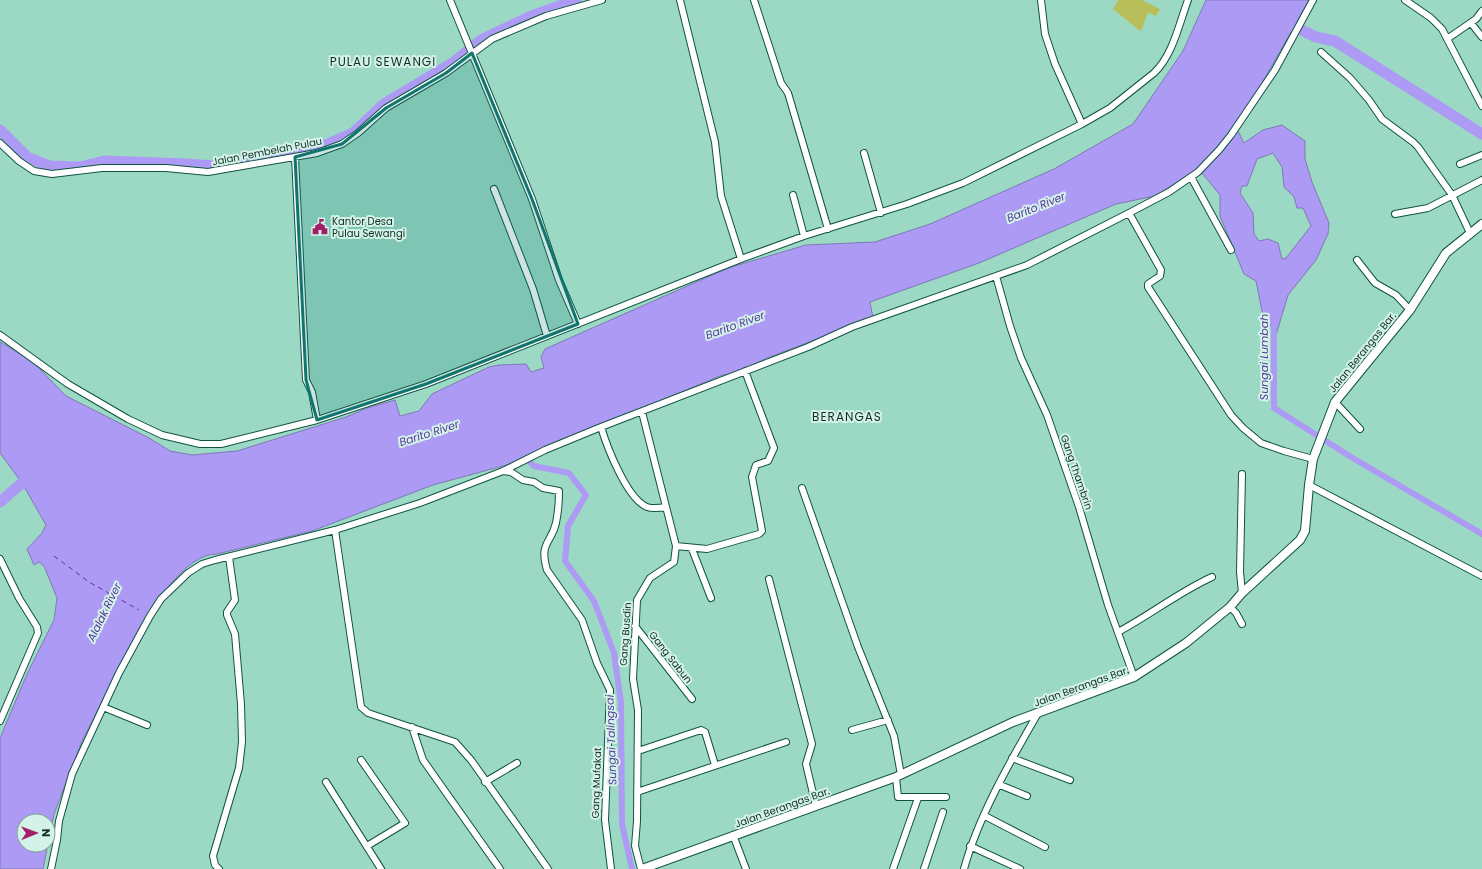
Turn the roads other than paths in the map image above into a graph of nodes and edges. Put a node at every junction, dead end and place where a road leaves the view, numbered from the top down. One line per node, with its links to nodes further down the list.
1 (450, 0): 13 (street)
2 (602, 0): 13 (street, Jalan Pembelah Pulau)
3 (680, 0): 35 (street)
4 (754, 0): 31 (street)
5 (1041, 0): 16 (street)
6 (1188, 0): 16 (street)
7 (1313, 0): 22 (street)
8 (1404, 0): 12 (street)
9 (1482, 10): 10 (street)
10 (1471, 23): 11 (street); 12 (street)
11 (1482, 37)
12 (1447, 39): 15 (street)
13 (470, 49): 20 (street, Jalan Pembelah Pulau); 39 (street)
14 (1321, 52): 26 (street)
15 (1482, 106)
16 (1082, 124): 27 (street)
17 (0, 143): 20 (street, Jalan Pembelah Pulau)
18 (864, 153): 27 (street)
19 (1482, 155): 21 (street)
20 (296, 157): 45 (street)
21 (1460, 164)
22 (1191, 176): 28 (street); 34 (street)
23 (1482, 180): 26 (street)
24 (494, 189): 41 (street)
25 (793, 195): 33 (street)
26 (1452, 196): 29 (street); 32 (street)
27 (881, 213): 31 (street)
28 (1129, 214): 37 (street); 48 (street)
29 (1395, 214)
30 (1482, 224): 32 (main road, Jalan Berangas Bar.)
31 (828, 229): 33 (street)
32 (1470, 233): 38 (main road, Jalan Berangas Bar.)
33 (804, 236): 35 (street)
34 (1231, 250)
35 (741, 260): 39 (street)
36 (1358, 260): 38 (street)
37 (996, 276): 42 (street); 67 (street, Gang Thambrin)
38 (1410, 310): 43 (main road, Jalan Berangas Bar.)
39 (578, 324): 41 (street)
40 (0, 335): 45 (street)
41 (547, 336): 45 (street)
42 (745, 372): 44 (street); 56 (street)
43 (1335, 402): 47 (street); 48 (main road, Jalan Berangas Bar.)
44 (642, 412): 46 (street); 53 (street)
45 (317, 420)
46 (601, 427): 49 (street); 53 (street)
47 (1360, 429)
48 (1314, 458): 51 (main road, Jalan Berangas Bar.)
49 (504, 470): 54 (street); 104 (street, Gang Mufakat)
50 (1242, 474): 62 (street)
51 (1309, 485): 59 (street); 62 (main road, Jalan Berangas Bar.)
52 (802, 488): 72 (street)
53 (666, 508): 55 (street)
54 (335, 530): 57 (street); 75 (street)
55 (676, 546): 56 (street); 66 (street, Gang Busdin)
56 (692, 548): 63 (street)
57 (229, 557): 70 (street); 100 (street)
58 (0, 559): 73 (street)
59 (1482, 576)
60 (1212, 577): 67 (street)
61 (769, 579): 92 (street)
62 (1242, 593): 64 (main road, Jalan Berangas Bar.)
63 (711, 598)
64 (1230, 607): 65 (street); 68 (main road, Jalan Berangas Bar.)
65 (1242, 624)
66 (635, 626): 69 (street, Gang Sabun); 78 (street, Gang Busdin)
67 (1118, 632): 68 (street, Gang Thambrin)
68 (1134, 678): 71 (main road, Jalan Berangas Bar.)
69 (692, 699)
70 (103, 707): 74 (street); 99 (street)
71 (1038, 713): 79 (street); 83 (main road, Jalan Berangas Bar.)
72 (888, 720): 76 (street); 83 (street)
73 (0, 721)
74 (147, 725)
75 (412, 727): 86 (street); 102 (street)
76 (852, 730)
77 (786, 742): 82 (street)
78 (638, 751): 82 (street); 88 (street, Gang Busdin)
79 (1012, 758): 84 (street); 87 (street)
80 (361, 760): 96 (street)
81 (517, 763): 86 (street)
82 (715, 765): 88 (street)
83 (898, 776): 91 (street); 92 (main road, Jalan Berangas Bar.)
84 (1070, 780)
85 (326, 782): 96 (street)
86 (485, 782): 103 (street)
87 (1000, 785): 89 (street); 94 (street)
88 (637, 792): 105 (street, Gang Busdin)
89 (1027, 796)
90 (946, 797): 91 (street)
91 (918, 798): 107 (street)
92 (816, 806): 95 (main road, Jalan Berangas Bar.)
93 (943, 812): 108 (street)
94 (985, 816): 97 (street); 98 (street)
95 (733, 836): 105 (main road, Jalan Berangas Bar.); 106 (street)
96 (367, 846): 101 (street)
97 (970, 846): 109 (street); 110 (street)
98 (1045, 847)
99 (51, 869)
100 (219, 869)
101 (381, 869)
102 (500, 869)
103 (548, 869)
104 (611, 869)
105 (642, 869)
106 (746, 869)
107 (893, 869)
108 (924, 869)
109 (964, 869)
110 (1020, 869)

